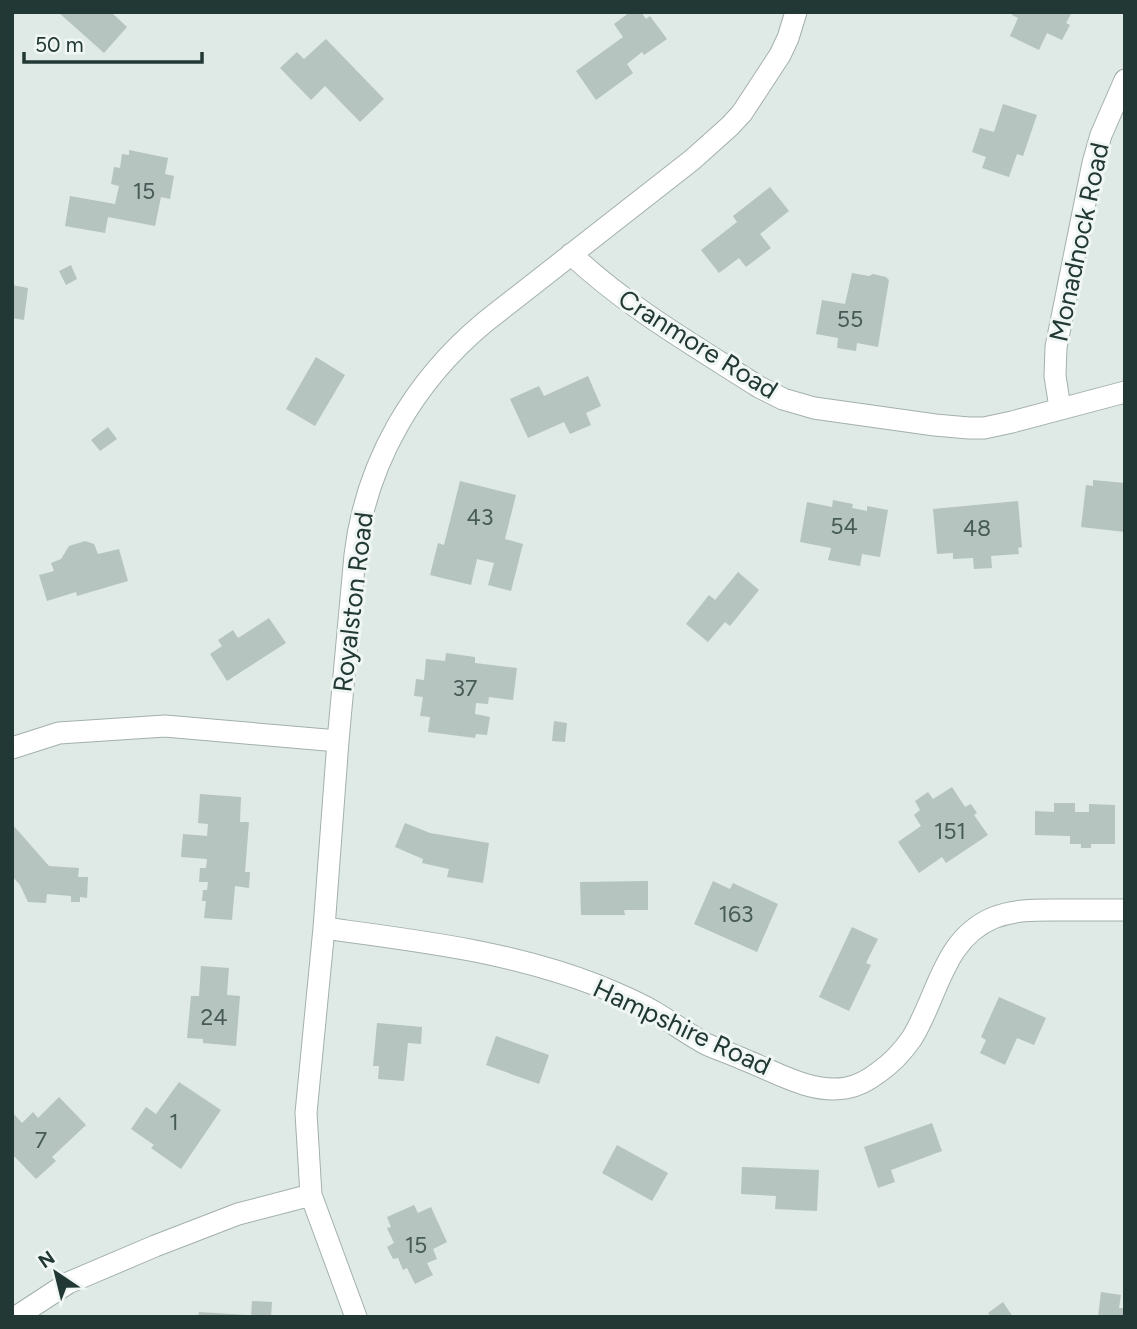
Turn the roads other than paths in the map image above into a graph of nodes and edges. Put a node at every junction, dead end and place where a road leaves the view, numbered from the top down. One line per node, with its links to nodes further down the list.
1 (796, 12): 3 (street, Royalston Road)
2 (1125, 80): 5 (street, Monadnock Road)
3 (571, 254): 5 (street, Cranmore Road); 6 (street, Royalston Road)
4 (1125, 392): 5 (street, Cranmore Road)
5 (1060, 408)
6 (338, 741): 7 (street); 9 (street, Royalston Road)
7 (12, 748)
8 (1125, 909): 9 (street, Hampshire Road)
9 (324, 928): 10 (street, Royalston Road)
10 (310, 1195): 11 (street); 12 (street, Royalston Road)
11 (16, 1317)
12 (356, 1317)

